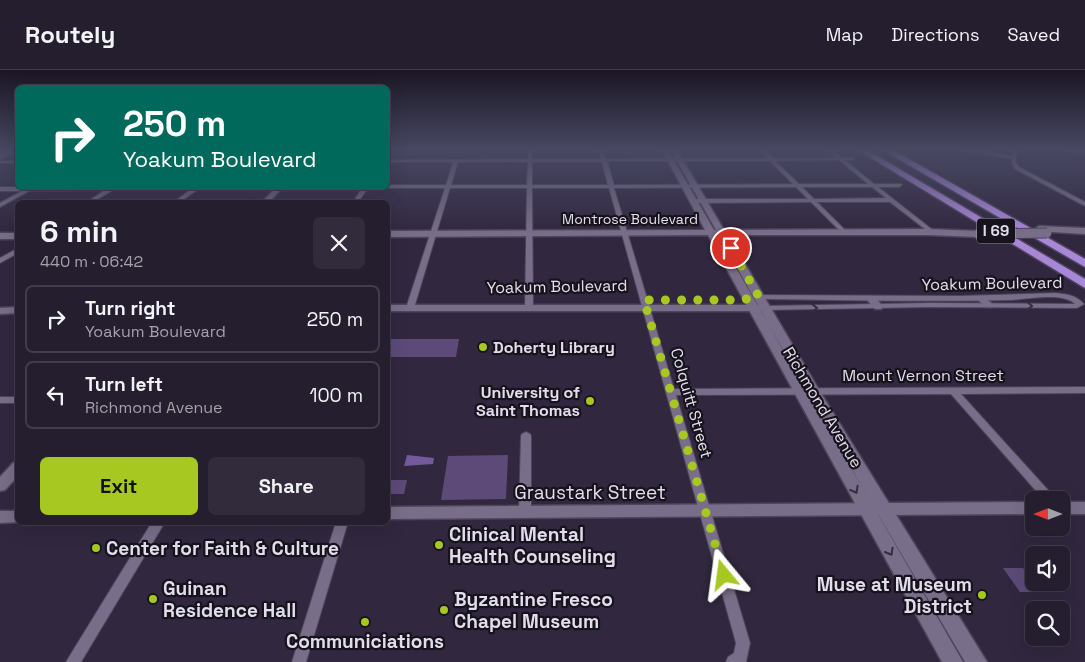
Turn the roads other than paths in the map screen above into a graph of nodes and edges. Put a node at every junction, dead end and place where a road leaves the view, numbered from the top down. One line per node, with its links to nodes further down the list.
1 (450, 178): 24 (street)
2 (529, 178): 25 (street)
3 (608, 178): 17 (street, Colquitt Street)
4 (679, 178): 18 (main road, Richmond Avenue)
5 (688, 178): 19 (main road, Richmond Avenue)
6 (789, 178): 20 (street)
7 (864, 178): 15 (street)
8 (910, 178): 59 (highway, I 69)
9 (930, 178): 58 (highway)
10 (934, 178): 43 (highway)
11 (936, 178): 32 (highway, I 69)
12 (941, 178): 32 (highway)
13 (1035, 178): 21 (street)
14 (1041, 178): 22 (street)
15 (874, 185): 16 (street); 20 (street); 36 (street)
16 (899, 185)
17 (611, 186): 18 (street); 25 (street); 47 (street, Colquitt Street)
18 (684, 186): 19 (street); 38 (main road, Richmond Avenue)
19 (693, 186): 20 (street); 39 (main road, Richmond Avenue)
20 (797, 186): 40 (street)
21 (1050, 186): 22 (street); 41 (street)
22 (1058, 186): 37 (street)
23 (390, 187): 24 (street)
24 (447, 187): 25 (street); 51 (street)
25 (529, 187): 52 (street)
26 (0, 189): 27 (street)
27 (15, 189)
28 (27, 190): 42 (street)
29 (109, 190): 33 (street)
30 (193, 190): 34 (street)
31 (277, 190): 35 (street)
32 (959, 190): 43 (highway, I 69)
33 (93, 200)
34 (180, 200)
35 (267, 200)
36 (893, 200): 40 (street); 46 (street)
37 (1085, 200)
38 (692, 201): 39 (street); 48 (main road, Richmond Avenue)
39 (702, 201): 40 (street); 49 (main road, Richmond Avenue)
40 (813, 201): 45 (street)
41 (1085, 204)
42 (0, 205)
43 (995, 212): 57 (highway, I 69)
44 (1043, 231): 46 (main road, Montrose Boulevard, bridge)
45 (844, 232): 46 (main road, Montrose Boulevard); 49 (main road, Montrose Boulevard)
46 (932, 232)
47 (625, 233): 48 (main road, Montrose Boulevard); 52 (main road, Montrose Boulevard); 64 (street, Colquitt Street)
48 (710, 233): 49 (main road, Montrose Boulevard); 62 (main road, Richmond Avenue)
49 (721, 233): 62 (main road, Richmond Avenue)
50 (390, 234): 51 (main road, Montrose Boulevard)
51 (433, 234): 52 (main road, Montrose Boulevard); 68 (street)
52 (529, 234): 67 (street)
53 (0, 236): 54 (main road)
54 (15, 236)
55 (15, 252): 56 (street)
56 (0, 261)
57 (1085, 264)
58 (1085, 274)
59 (1085, 284)
60 (871, 299): 62 (street, Yoakum Boulevard); 63 (street, Yoakum Boulevard); 69 (street)
61 (390, 302): 68 (street, Yoakum Boulevard)
62 (755, 302): 64 (street, Yoakum Boulevard); 69 (street, Yoakum Boulevard, one-way to 69); 75 (main road, Richmond Avenue)
63 (986, 302): 63 (street, Yoakum Boulevard, one-way to 63); 69 (street, Yoakum Boulevard)
64 (645, 303): 67 (street, Yoakum Boulevard); 76 (street, Colquitt Street)
65 (0, 304): 66 (street)
66 (15, 304)
67 (529, 304): 68 (street, Yoakum Boulevard)
68 (410, 305): 70 (street, Yoakum Boulevard)
69 (878, 307)
70 (390, 308)
71 (0, 310): 72 (street)
72 (15, 310)
73 (954, 390): 74 (street, Mount Vernon Street); 75 (street, Mount Vernon Street); 82 (street)
74 (1085, 390)
75 (805, 391): 76 (street, Mount Vernon Street); 86 (main road, Richmond Avenue); 87 (main road, Richmond Avenue, one-way to 87)
76 (671, 392): 88 (street, Colquitt Street)
77 (0, 400): 78 (street)
78 (15, 400)
79 (526, 436): 89 (street)
80 (15, 470): 81 (street)
81 (0, 486)
82 (1043, 491)
83 (1025, 508): 86 (street, Graustark Street)
84 (1070, 508): 85 (street)
85 (1085, 508)
86 (885, 509): 87 (street, Graustark Street); 99 (main road, Richmond Avenue)
87 (866, 510): 88 (street, Graustark Street); 98 (main road, Richmond Avenue, one-way to 98)
88 (706, 511): 89 (street, Graustark Street); 97 (street, Colquitt Street)
89 (525, 512): 90 (street, Graustark Street)
90 (390, 514)
91 (15, 516): 92 (street)
92 (0, 517)
93 (157, 525): 95 (street)
94 (341, 525): 96 (street)
95 (73, 662)
96 (299, 662)
97 (733, 662)
98 (953, 662)
99 (977, 662)

